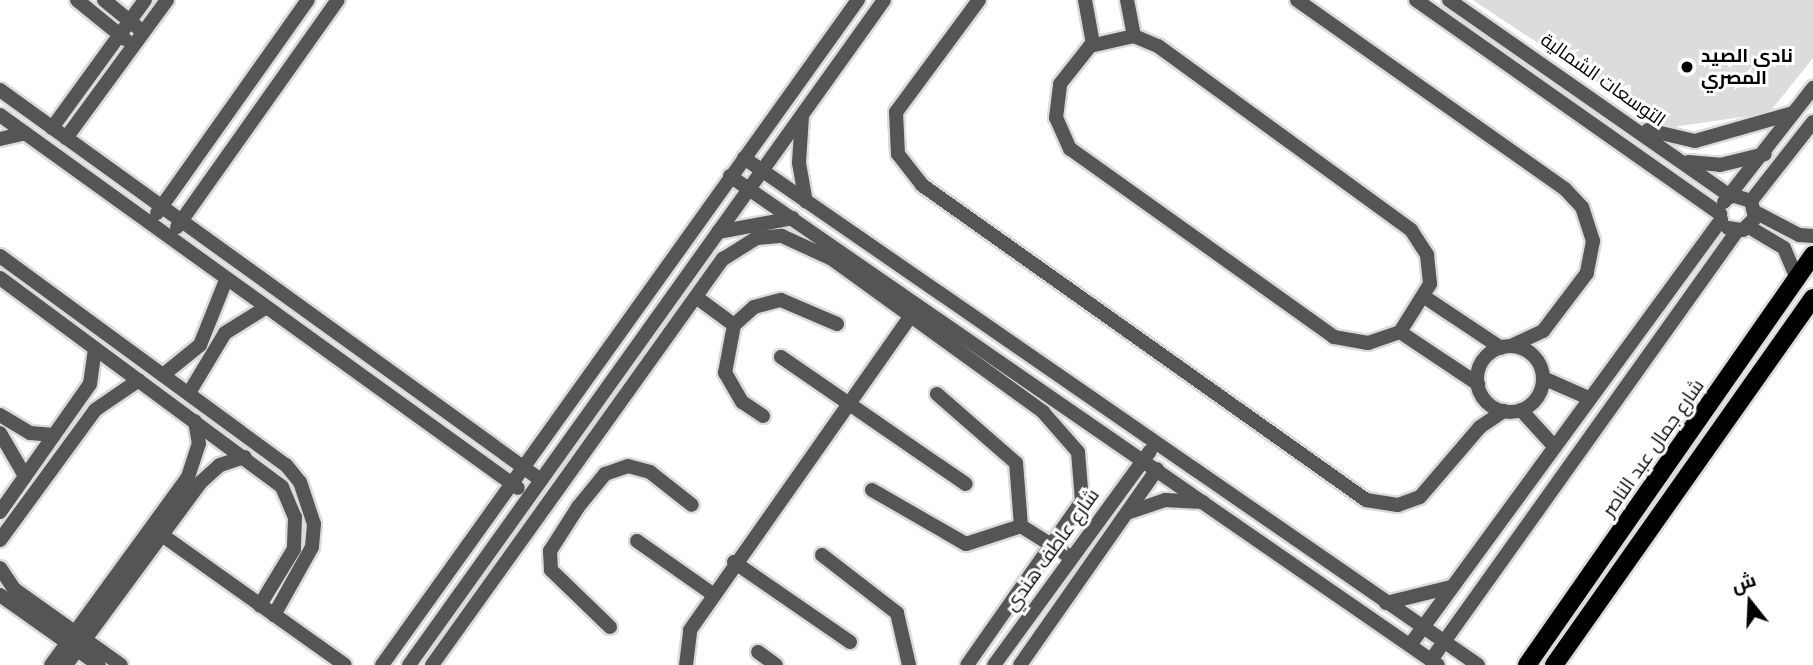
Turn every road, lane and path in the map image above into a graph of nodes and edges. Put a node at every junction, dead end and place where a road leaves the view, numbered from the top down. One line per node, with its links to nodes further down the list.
1 (77, 0): 17 (street)
2 (104, 0): 15 (street)
3 (145, 0): 15 (street)
4 (167, 0): 16 (street)
5 (308, 0): 42 (street)
6 (338, 0): 46 (street)
7 (859, 0): 35 (street)
8 (884, 0): 26 (street)
9 (979, 0): 83 (street)
10 (1085, 0): 19 (street)
11 (1127, 0): 18 (street)
12 (1297, 0): 64 (street)
13 (1416, 0): 22 (street)
14 (1449, 0): 21 (street, التوسعات الشمالية)
15 (130, 21): 16 (street); 17 (street)
16 (144, 32): 20 (street)
17 (120, 34): 20 (street); 30 (street)
18 (1134, 36): 19 (street); 58 (street)
19 (1093, 44): 65 (street)
20 (134, 46): 32 (street)
21 (1527, 50): 22 (street); 29 (street, التوسعات الشمالية)
22 (1514, 67): 44 (street)
23 (1813, 88): 25 (street)
24 (0, 90): 30 (street)
25 (1797, 110): 29 (street); 34 (street)
26 (804, 111): 37 (street); 41 (street)
27 (0, 115): 31 (street)
28 (1813, 122): 43 (street)
29 (1634, 126): 36 (street, التوسعات الشمالية)
30 (52, 128): 32 (street)
31 (25, 133): 33 (street); 47 (street)
32 (66, 138): 42 (street)
33 (0, 139)
34 (1765, 155): 36 (street); 40 (street)
35 (744, 158): 37 (street); 38 (street)
36 (1681, 160): 40 (street, التوسعات الشمالية)
37 (762, 170): 39 (street); 41 (street)
38 (730, 176): 39 (street); 90 (street)
39 (749, 189): 45 (street); 49 (street)
40 (1733, 196): 43 (street, التوسعات الشمالية); 44 (street)
41 (806, 201): 86 (street)
42 (162, 207): 46 (street); 47 (street)
43 (1753, 207): 48 (street); 50 (street, التوسعات الشمالية)
44 (1720, 217): 48 (street); 75 (street)
45 (793, 218): 49 (street); 89 (street)
46 (181, 221): 51 (street); 90 (street)
47 (150, 223): 51 (street)
48 (1743, 229): 55 (street); 123 (street)
49 (718, 232): 93 (street)
50 (1813, 236)
51 (170, 237): 56 (street)
52 (1813, 255): 55 (main road, شارع جمال عبد الناصر)
53 (0, 256): 70 (street)
54 (0, 278): 67 (street)
55 (1797, 279): 144 (main road, شارع جمال عبد الناصر)
56 (226, 280): 60 (street); 70 (street)
57 (696, 297): 61 (street); 63 (street); 98 (street)
58 (1426, 298): 65 (street); 66 (street)
59 (1813, 298): 145 (main road)
60 (265, 308): 73 (street); 95 (street)
61 (911, 316): 77 (street); 110 (street)
62 (837, 324): 63 (street)
63 (734, 325): 81 (street)
64 (1543, 331): 66 (street); 69 (street)
65 (1401, 332): 72 (street)
66 (1506, 347): 69 (street); 72 (street)
67 (95, 348): 71 (street); 85 (street)
68 (782, 357): 77 (street)
69 (1542, 372): 75 (street); 78 (street)
70 (163, 375): 73 (street)
71 (139, 380): 82 (street); 108 (street)
72 (1478, 384): 76 (street)
73 (188, 393): 120 (street)
74 (937, 394): 106 (street)
75 (1586, 397): 87 (street)
76 (1485, 400): 79 (street); 83 (street)
77 (848, 404): 96 (street); 113 (street)
78 (1521, 410): 79 (street); 87 (street)
79 (1504, 411): 83 (street)
80 (0, 415): 85 (street)
81 (763, 416)
82 (195, 421): 88 (street); 124 (street)
83 (1480, 427)
84 (0, 433): 92 (street)
85 (54, 435): 92 (street)
86 (1156, 443): 89 (street, شارع عاطف هندي); 118 (street)
87 (1552, 444): 115 (street)
88 (245, 457): 107 (street); 119 (street)
89 (1144, 459): 91 (street); 94 (street, شارع عاطف هندي)
90 (524, 467): 93 (street); 95 (street)
91 (1157, 468): 99 (street, شارع عاطف هندي); 101 (street)
92 (25, 476): 104 (street)
93 (541, 480): 100 (street)
94 (1125, 483): 99 (street); 112 (street, شارع عاطف هندي)
95 (512, 484): 100 (street); 134 (street)
96 (966, 484)
97 (872, 490): 106 (street)
98 (556, 493): 103 (street); 136 (street)
99 (1139, 495): 105 (street, شارع عاطف هندي)
100 (529, 496): 135 (street)
101 (1206, 503): 105 (street); 126 (street)
102 (692, 505): 103 (street)
103 (578, 507): 122 (street)
104 (0, 512)
105 (1126, 513): 142 (street, شارع عاطف هندي)
106 (1021, 526): 110 (street)
107 (162, 535): 119 (street); 124 (street)
108 (0, 540)
109 (637, 541): 117 (street)
110 (1052, 545): 112 (street); 140 (street)
111 (822, 555): 139 (street)
112 (1069, 556): 141 (street, شارع عاطف هندي)
113 (734, 562): 117 (street); 125 (street)
114 (0, 568): 124 (street)
115 (1451, 587): 118 (street); 121 (street)
116 (0, 595): 124 (street)
117 (713, 595): 137 (street)
118 (1386, 603): 121 (street)
119 (260, 605): 120 (street)
120 (274, 615): 133 (street)
121 (1424, 626): 123 (street); 126 (street)
122 (610, 627)
123 (1445, 640): 128 (street); 143 (street)
124 (76, 641): 129 (street); 130 (street); 131 (street); 132 (street)
125 (850, 642)
126 (1410, 645): 128 (street)
127 (758, 652): 138 (street)
128 (1434, 662)
129 (51, 665)
130 (66, 665)
131 (99, 665)
132 (121, 665)
133 (345, 665)
134 (382, 665)
135 (409, 665)
136 (432, 665)
137 (687, 665)
138 (776, 665)
139 (909, 665)
140 (967, 665)
141 (994, 665)
142 (1020, 665)
143 (1478, 665)
144 (1527, 665)
145 (1555, 665)

